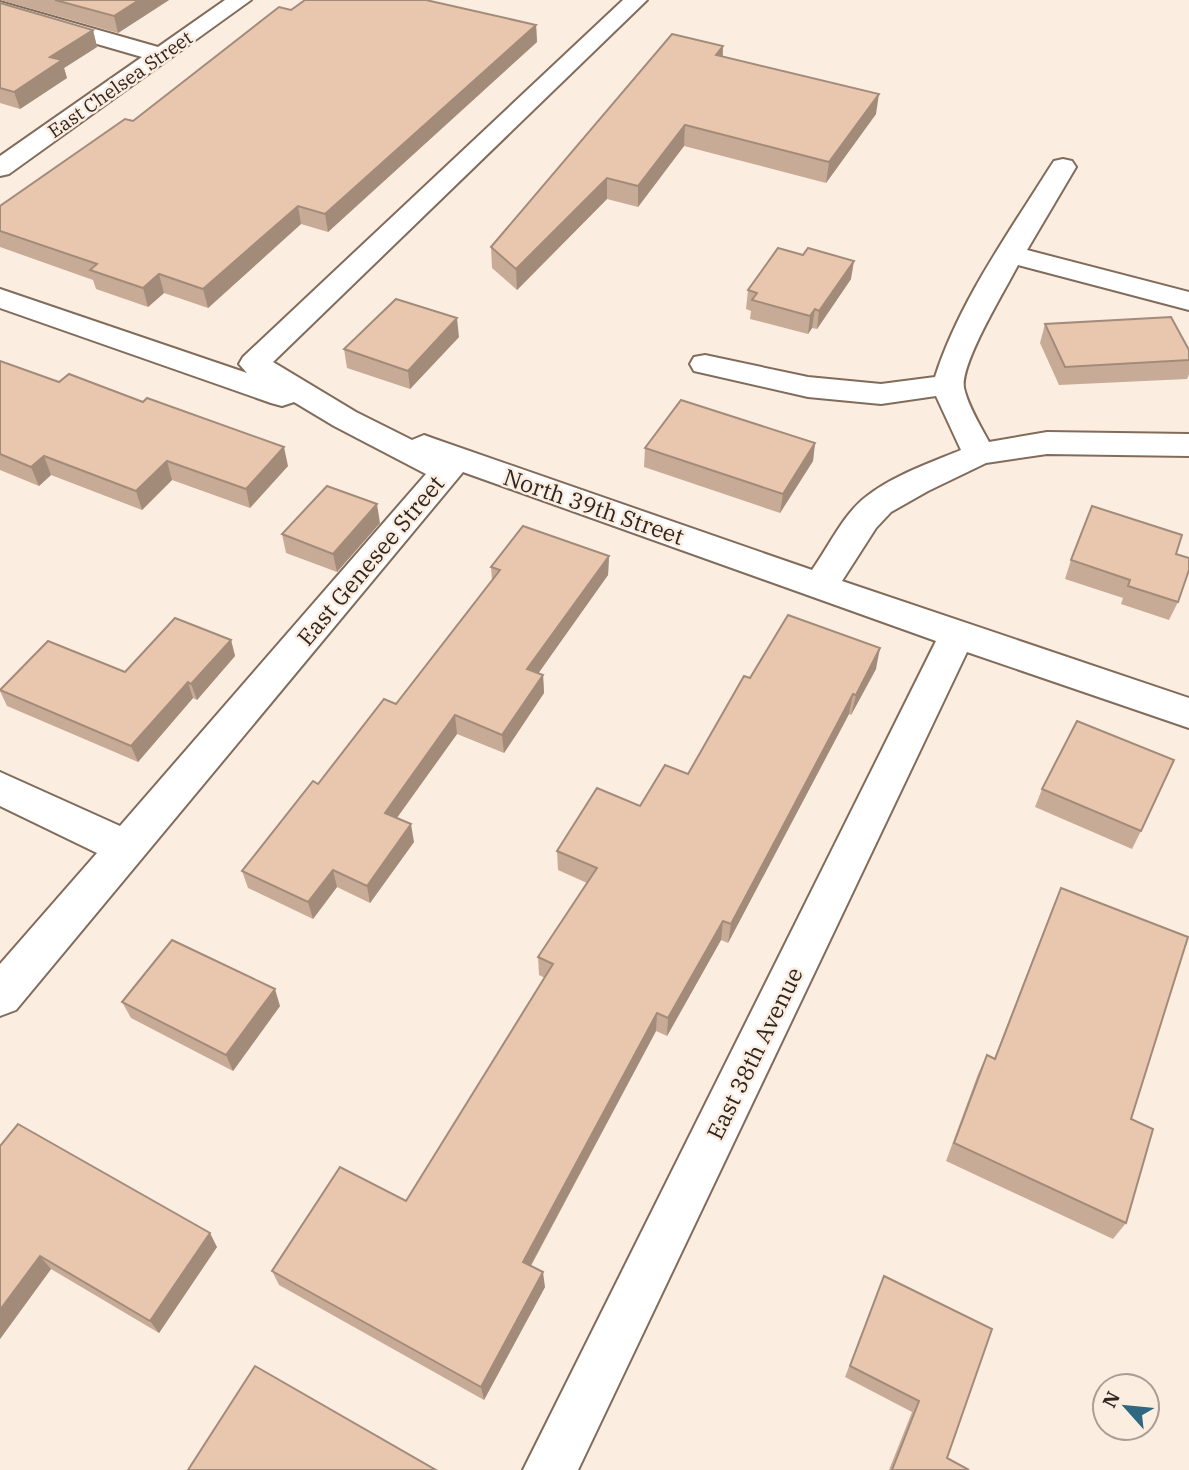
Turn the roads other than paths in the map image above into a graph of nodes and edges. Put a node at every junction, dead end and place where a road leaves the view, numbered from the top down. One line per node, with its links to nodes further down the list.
1 (240, 0): 4 (street, East Chelsea Street)
2 (636, 0): 12 (street, East Genesee Street)
3 (0, 9): 4 (street)
4 (161, 55): 6 (street, East Chelsea Street)
5 (1063, 167): 7 (street)
6 (0, 168)
7 (1010, 254): 9 (street); 11 (street)
8 (0, 298): 12 (street, North 39th Street)
9 (1189, 301)
10 (705, 364): 11 (street)
11 (948, 386): 14 (street)
12 (345, 419): 15 (street, North 39th Street); 19 (street, East Genesee Street)
13 (1189, 445): 14 (street)
14 (979, 454): 15 (street)
15 (821, 585): 16 (street, North 39th Street)
16 (957, 635): 17 (street, North 39th Street); 21 (street, East 38th Avenue)
17 (1189, 713)
18 (0, 788): 19 (street)
19 (127, 848): 20 (street, East Genesee Street)
20 (0, 996)
21 (551, 1470)

